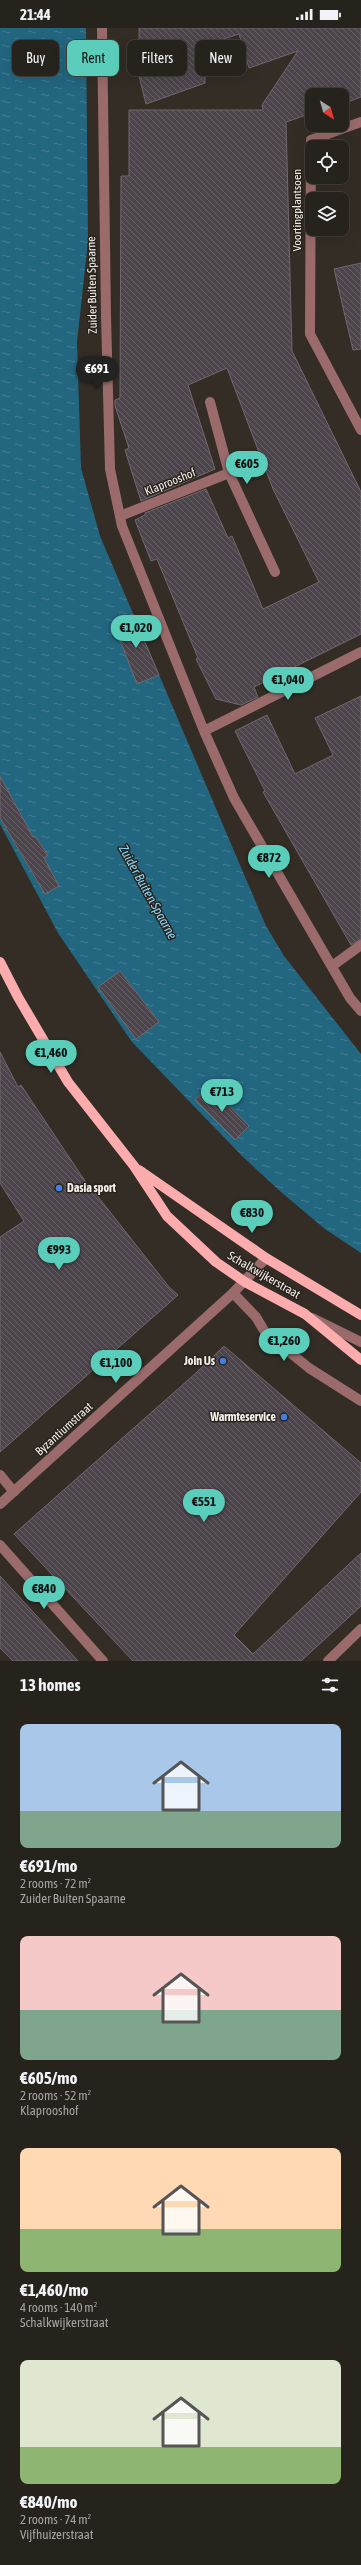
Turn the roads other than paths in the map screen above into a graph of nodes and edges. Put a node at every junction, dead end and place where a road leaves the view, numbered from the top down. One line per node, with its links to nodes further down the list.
1 (102, 28): 6 (street, Zuider Buiten Spaarne)
2 (361, 122): 4 (street, Voortingplantsoen)
3 (210, 402): 5 (street)
4 (361, 430)
5 (228, 473): 6 (street, Klaprooshof); 7 (street)
6 (120, 516): 9 (street, Zuider Buiten Spaarne)
7 (275, 572)
8 (361, 652): 9 (street)
9 (204, 731): 12 (street, Zuider Buiten Spaarne)
10 (361, 944): 12 (street)
11 (0, 962): 14 (main road, Schalkwijkerstraat)
12 (332, 966): 13 (street, Zuider Buiten Spaarne)
13 (361, 1011)
14 (134, 1166): 15 (main road, Schalkwijkerstraat); 16 (main road, Schalkwijkerstraat)
15 (266, 1258): 16 (street, Byzantiumstraat); 19 (main road, Schalkwijkerstraat)
16 (245, 1282): 17 (street, Byzantiumstraat); 18 (main road, Schalkwijkerstraat)
17 (233, 1293): 22 (street); 24 (street, Byzantiumstraat)
18 (305, 1314): 20 (street, Schalkwijkerstraat); 21 (main road, Schalkwijkerstraat)
19 (361, 1315)
20 (361, 1342)
21 (361, 1360)
22 (361, 1401)
23 (0, 1475): 24 (street)
24 (14, 1492): 25 (street, Byzantiumstraat)
25 (0, 1504)
26 (0, 1545): 28 (street)
27 (361, 1629): 29 (street)
28 (104, 1661)
29 (328, 1661)

